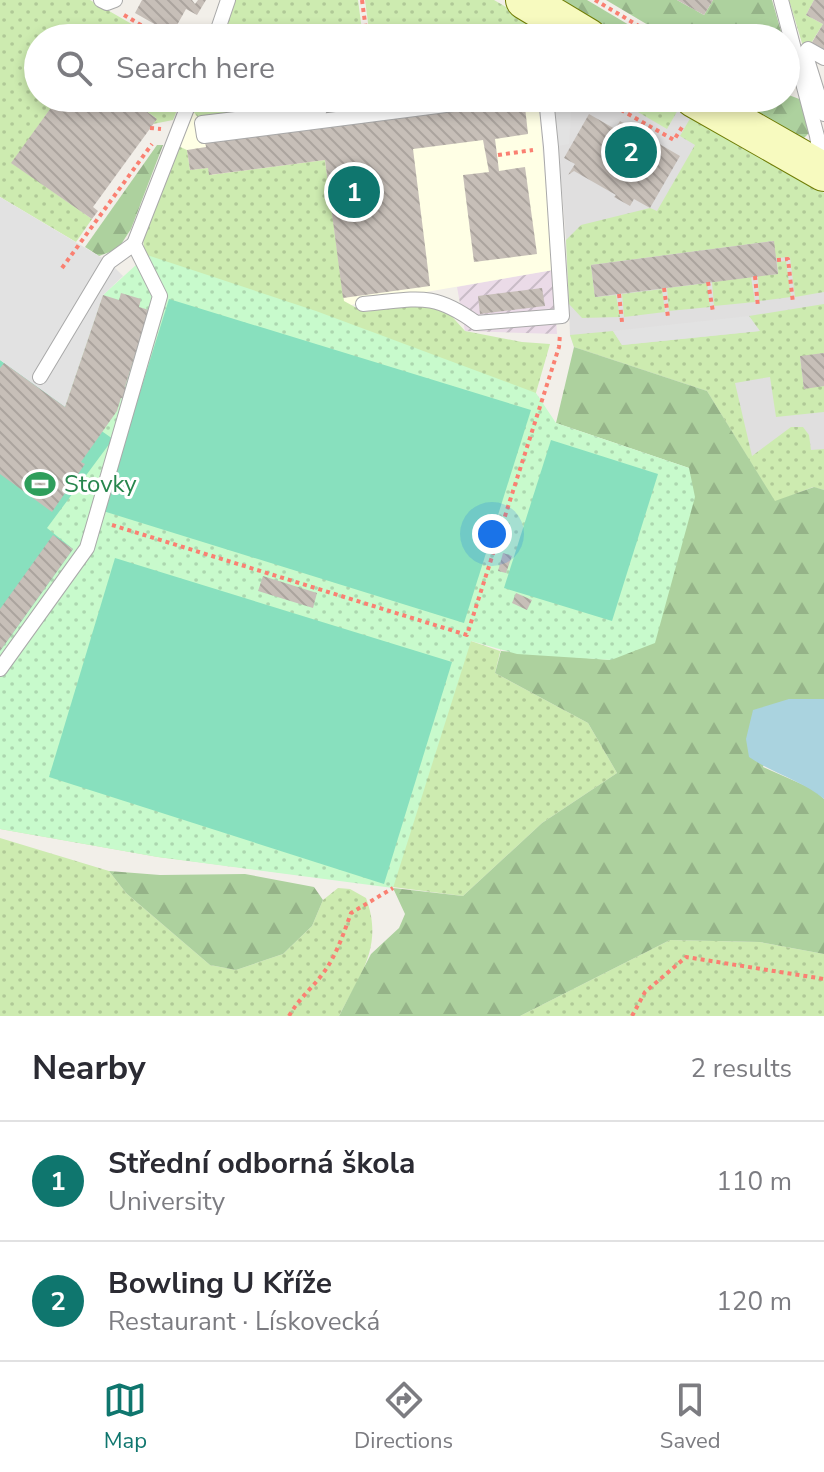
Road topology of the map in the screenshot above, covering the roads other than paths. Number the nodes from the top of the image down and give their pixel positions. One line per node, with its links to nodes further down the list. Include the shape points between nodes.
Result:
1 (228, 0): 4 (lane)
2 (781, 0): 6 (lane)
3 (535, 15): 5 (main road)
4 (220, 24)
5 (556, 24)
6 (787, 24)
7 (824, 58): 14 (lane, via 808,49 805,53)
8 (800, 71): 15 (lane)
9 (186, 112): 16 (lane)
10 (295, 112): 11 (lane, via 202,123 204,136)
11 (391, 112)
12 (547, 112): 17 (lane, via 562,316 476,323 452,305 432,299)
13 (696, 112): 15 (main road)
14 (824, 114)
15 (822, 154)
16 (134, 244): 18 (lane, via 109,262); 19 (lane, via 160,296 96,520 87,548)
17 (363, 304)
18 (40, 377)
19 (0, 669)

